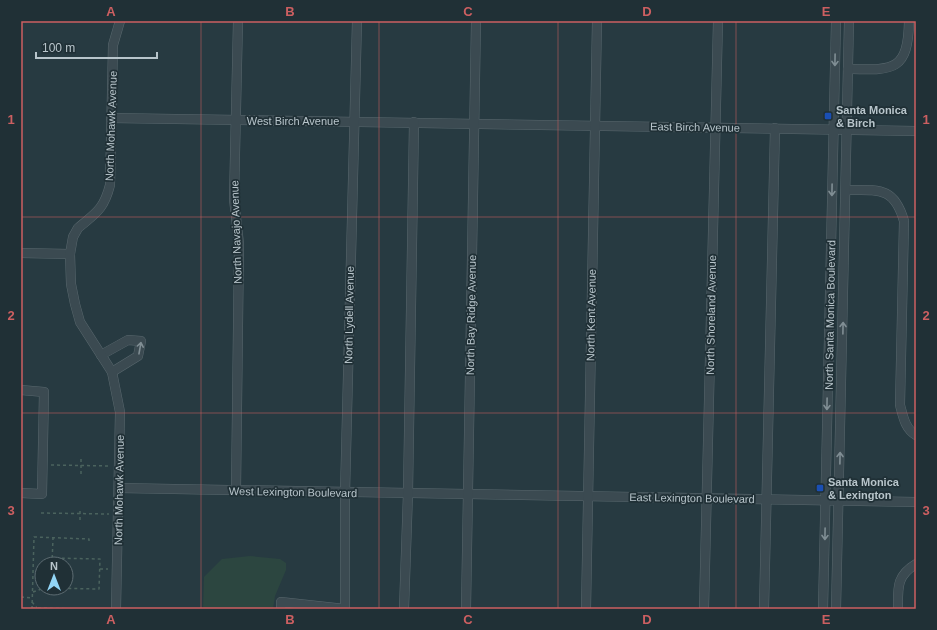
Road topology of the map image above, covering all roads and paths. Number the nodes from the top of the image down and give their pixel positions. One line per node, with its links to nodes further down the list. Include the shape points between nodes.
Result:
1 (120, 21): 11 (street, North Mohawk Avenue, via 113,45)
2 (238, 21): 12 (street, North Navajo Avenue)
3 (357, 21): 13 (street, North Lydell Avenue)
4 (476, 21): 15 (street, North Bay Ridge Avenue)
5 (597, 21): 16 (street, North Kent Avenue)
6 (718, 21): 17 (street, North Shoreland Avenue)
7 (836, 21): 20 (street, North Santa Monica Boulevard, one-way to 20)
8 (849, 21): 10 (street, North Santa Monica Boulevard)
9 (909, 21): 10 (street, via 909,40 904,56 894,66 879,70)
10 (848, 70): 19 (street, North Santa Monica Boulevard)
11 (111, 118): 12 (street, West Birch Avenue); 24 (street, North Mohawk Avenue, via 110,185 107,198 78,228 73,237)
12 (236, 121): 13 (street, West Birch Avenue); 35 (street, North Navajo Avenue, via 234,199 239,244)
13 (354, 121): 14 (street, West Birch Avenue); 37 (street, North Lydell Avenue)
14 (414, 122): 15 (street, West Birch Avenue); 38 (street)
15 (474, 123): 16 (street, East Birch Avenue); 39 (street, North Bay Ridge Avenue)
16 (595, 125): 17 (street, East Birch Avenue); 40 (street, North Kent Avenue)
17 (715, 128): 18 (street, East Birch Avenue); 41 (street, North Shoreland Avenue)
18 (775, 128): 20 (street, East Birch Avenue); 42 (street)
19 (847, 129): 20 (street, East Birch Avenue); 21 (street, East Birch Avenue); 22 (street, North Santa Monica Boulevard)
20 (834, 130): 43 (street, North Santa Monica Boulevard, one-way to 43)
21 (916, 131)
22 (846, 190): 28 (street, via 877,190 891,196 900,208 904,222 900,405 904,421); 44 (street, North Santa Monica Boulevard, one-way to 22)
23 (21, 253): 24 (street)
24 (70, 254): 25 (street, North Mohawk Avenue, via 71,284 80,322)
25 (101, 355): 26 (street, North Mohawk Avenue); 26 (street, one-way to 25, via 138,356 141,342 128,340)
26 (112, 372): 32 (street, North Mohawk Avenue, via 120,412)
27 (21, 390): 30 (street, via 44,392)
28 (916, 436)
29 (81, 457): 31 (path)
30 (43, 464): 31 (path); 36 (street, via 42,494)
31 (81, 465): 32 (path); 33 (path)
32 (119, 466): 34 (street, North Mohawk Avenue)
33 (81, 474)
34 (119, 488): 35 (street, West Lexington Boulevard); 49 (street, North Mohawk Avenue)
35 (236, 491): 37 (street, West Lexington Boulevard)
36 (21, 493)
37 (345, 493): 38 (street, West Lexington Boulevard); 67 (street, North Lydell Avenue)
38 (408, 494): 39 (street, West Lexington Boulevard); 68 (street)
39 (468, 495): 40 (street, East Lexington Boulevard); 69 (street, North Bay Ridge Avenue)
40 (588, 497): 41 (street, East Lexington Boulevard); 70 (street, North Kent Avenue)
41 (706, 499): 42 (street, East Lexington Boulevard); 71 (street, North Shoreland Avenue)
42 (767, 499): 43 (street, East Lexington Boulevard); 72 (street)
43 (825, 500): 44 (street, East Lexington Boulevard); 73 (street, North Santa Monica Boulevard, one-way to 73)
44 (839, 500): 45 (street, East Lexington Boulevard); 74 (street, North Santa Monica Boulevard)
45 (916, 502)
46 (80, 508): 48 (path)
47 (41, 513): 48 (path)
48 (80, 514): 49 (path); 50 (path)
49 (118, 514): 65 (street, North Mohawk Avenue)
50 (80, 520)
51 (53, 538): 52 (path, via 89,539); 53 (path); 57 (path, via 34,537)
52 (89, 544)
53 (52, 556)
54 (74, 558): 56 (path, via 100,558 99,589)
55 (916, 564): 75 (street, via 901,577 898,585)
56 (74, 589)
57 (33, 592): 59 (path)
58 (21, 597): 59 (path)
59 (32, 598): 60 (path)
60 (32, 602): 61 (path); 62 (path)
61 (32, 608): 62 (path)
62 (37, 608): 63 (path)
63 (45, 609): 64 (path)
64 (81, 609)
65 (116, 609)
66 (281, 609): 67 (street, via 281,602)
67 (345, 609)
68 (404, 609)
69 (466, 609)
70 (586, 609)
71 (704, 609)
72 (764, 609)
73 (823, 609)
74 (836, 609)
75 (898, 609)

